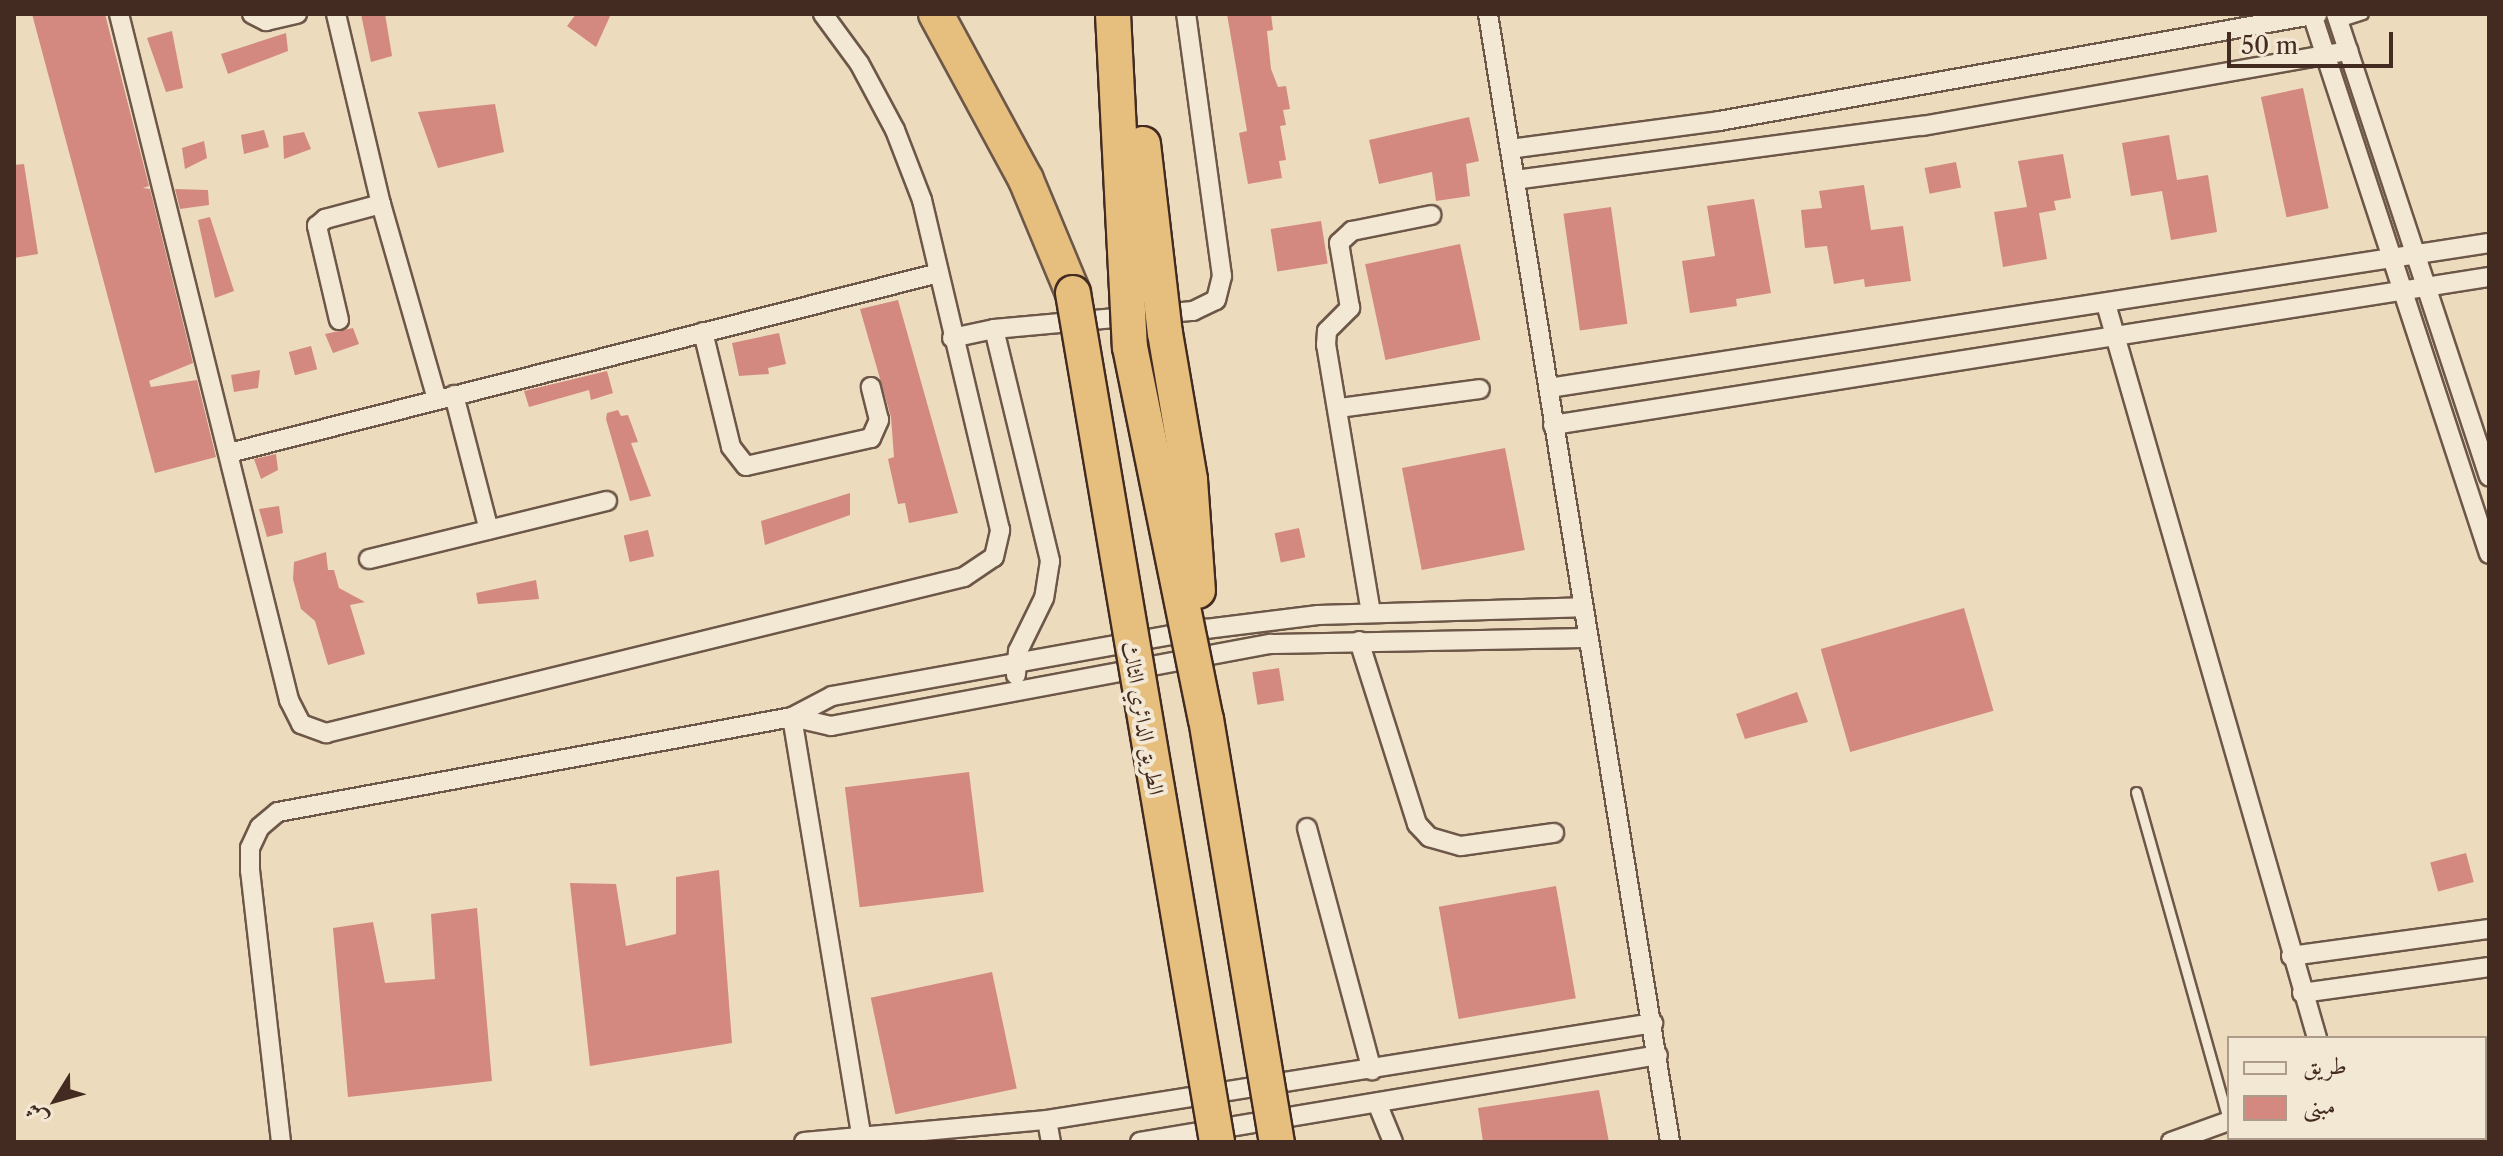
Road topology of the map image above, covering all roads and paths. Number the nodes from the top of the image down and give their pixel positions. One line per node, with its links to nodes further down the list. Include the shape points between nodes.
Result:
1 (119, 14): 39 (street)
2 (252, 14): 3 (street, via 266,21)
3 (297, 14)
4 (336, 14): 18 (street)
5 (823, 14): 23 (street, via 859,63 895,130 922,200)
6 (936, 14): 74 (highway, الطريق الدائري الثالث, bridge, via 1012,152 1073,293)
7 (1113, 14): 53 (highway, bridge, via 1130,347)
8 (1132, 14): 53 (highway, bridge, via 1165,333 1190,480)
9 (1186, 14): 29 (street, via 1222,276 1216,300 1193,311)
10 (1488, 14): 16 (street)
11 (2314, 14): 15 (street); 16 (street, via 1719,121)
12 (2363, 14): 13 (lane)
13 (2337, 18): 14 (street)
14 (2348, 51): 15 (street); 21 (street)
15 (2326, 56): 17 (street, via 1907,129); 22 (street)
16 (1510, 149): 17 (street)
17 (1515, 180): 34 (street)
18 (381, 204): 28 (street, via 325,219 317,226); 36 (street)
19 (1431, 215): 37 (street, via 1341,237 1350,308 1325,338)
20 (2489, 243): 21 (street)
21 (2417, 258): 22 (street); 25 (street)
22 (2392, 262): 26 (street); 27 (street)
23 (939, 273): 30 (street); 32 (street)
24 (2489, 277): 25 (street)
25 (2428, 289): 26 (street); 40 (street)
26 (2403, 293): 31 (street); 41 (street)
27 (2106, 304): 31 (street); 34 (street)
28 (339, 320)
29 (994, 329): 32 (street); 50 (street, via 1050,561 1044,598 1022,638)
30 (703, 332): 33 (street, via 731,447 746,466 871,438 879,420); 36 (street)
31 (2115, 337): 38 (street); 58 (street)
32 (952, 338): 39 (street, via 1000,530 999,544 985,566 964,577 339,731 312,731 293,713)
33 (871, 387)
34 (1549, 388): 38 (street)
35 (1480, 389): 37 (street)
36 (446, 397): 39 (street); 43 (street)
37 (1340, 408): 47 (street)
38 (1553, 425): 46 (street)
39 (229, 453)
40 (2488, 470): 41 (street)
41 (2463, 475): 44 (street)
42 (607, 501): 43 (street)
43 (489, 530): 45 (street)
44 (2489, 554)
45 (369, 559)
46 (1583, 607): 47 (street); 48 (street)
47 (1371, 613): 50 (street, via 1257,622)
48 (1588, 638): 49 (street); 61 (street)
49 (1359, 641): 51 (street, via 1270,644); 56 (street, via 1417,824 1429,837 1461,846)
50 (1015, 664): 51 (street); 52 (street, via 832,696)
51 (1019, 691): 52 (street, via 831,726)
52 (792, 717): 69 (street); 70 (street, via 278,812 260,827 250,848 250,871)
53 (1206, 719): 75 (highway, bridge)
54 (2136, 792): 66 (lane)
55 (1307, 828): 64 (street)
56 (1554, 833)
57 (2489, 929): 58 (street)
58 (2291, 956): 60 (street)
59 (2489, 967): 60 (street)
60 (2302, 993): 62 (street)
61 (1653, 1023): 63 (street); 64 (street)
62 (2316, 1036)
63 (1658, 1055): 65 (street); 77 (street)
64 (1372, 1070): 67 (street)
65 (1377, 1103): 73 (street); 76 (street)
66 (2227, 1115)
67 (1047, 1120): 69 (street); 72 (street)
68 (2227, 1123): 78 (street)
69 (862, 1140): 71 (street)
70 (281, 1142)
71 (804, 1142)
72 (1051, 1142)
73 (1140, 1142)
74 (1217, 1142)
75 (1277, 1142)
76 (1393, 1142)
77 (1670, 1142)
78 (2171, 1142)

